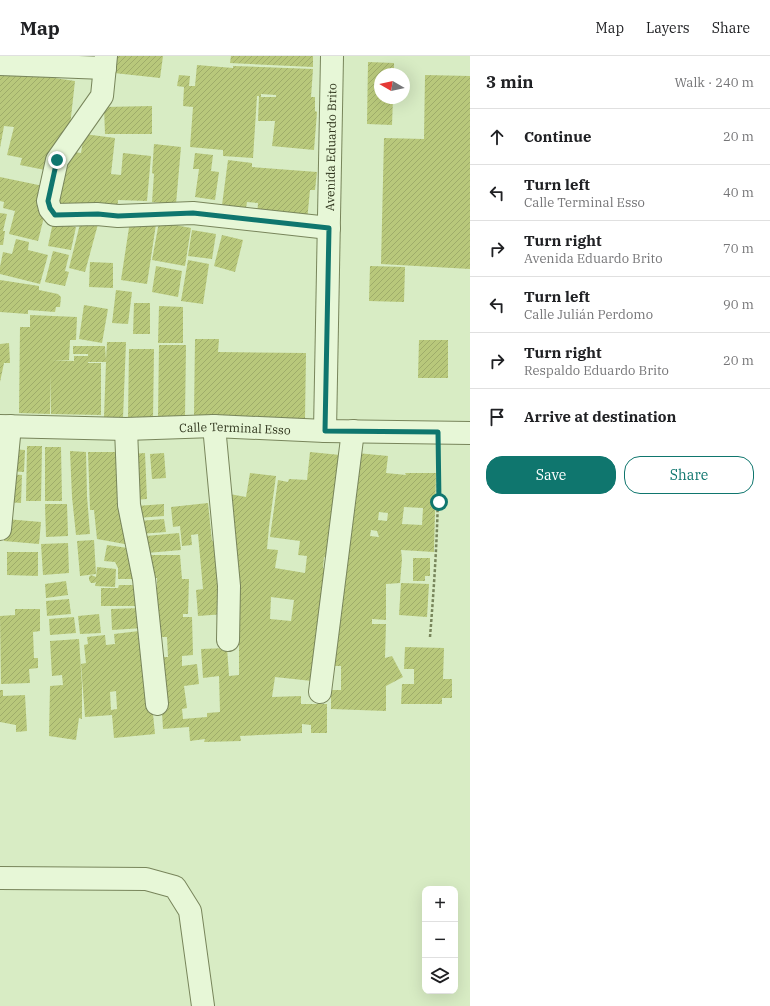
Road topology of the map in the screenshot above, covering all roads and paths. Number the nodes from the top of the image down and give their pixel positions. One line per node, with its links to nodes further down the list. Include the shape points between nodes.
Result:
1 (332, 56): 4 (street, Avenida Eduardo Brito)
2 (105, 62): 3 (street); 4 (street, via 102,96 57,160 48,201 55,215 193,213)
3 (0, 64)
4 (329, 228): 8 (street, Avenida Eduardo Brito)
5 (5, 426): 7 (street, Calle Terminal Esso); 12 (street)
6 (214, 426): 7 (street, Calle Terminal Esso); 8 (street, Calle Terminal Esso); 14 (street, via 229,586)
7 (126, 429): 16 (street, via 129,505 144,579)
8 (325, 431): 9 (street, Calle Terminal Esso)
9 (353, 431): 10 (street, Calle Terminal Esso); 15 (street)
10 (438, 432): 11 (street, Calle Terminal Esso); 13 (path, via 438,517)
11 (470, 433)
12 (0, 530)
13 (430, 636)
14 (228, 640)
15 (320, 692)
16 (157, 704)
17 (0, 878): 18 (street, via 146,879 175,886 190,911)
18 (203, 1006)

